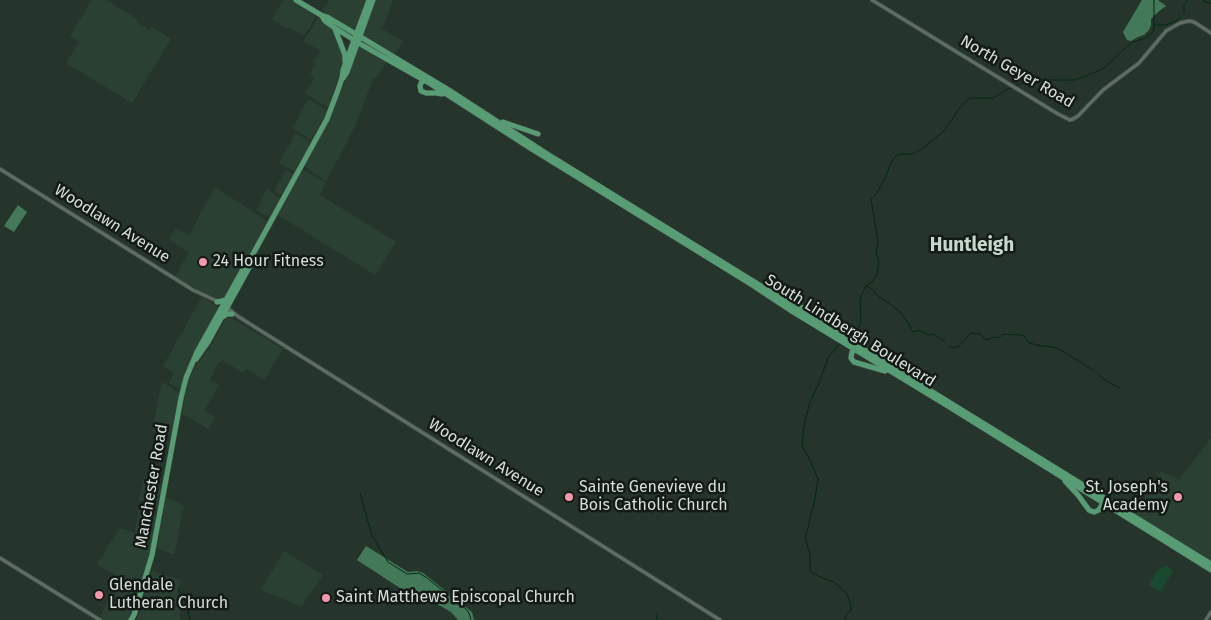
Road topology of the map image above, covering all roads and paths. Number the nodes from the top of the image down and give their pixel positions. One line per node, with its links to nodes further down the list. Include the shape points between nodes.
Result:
1 (296, 0): 4 (main road)
2 (371, 0): 7 (main road, Manchester Road)
3 (872, 0): 6 (street, North Geyer Road, via 1071,120 1103,90 1139,64 1166,31 1189,20)
4 (321, 15): 5 (main road); 7 (main road)
5 (335, 28): 7 (main road); 8 (main road)
6 (1211, 33)
7 (357, 38): 8 (main road, Manchester Road); 9 (main road, Manchester Road, via 347,72); 10 (main road)
8 (345, 63): 9 (main road, Manchester Road)
9 (342, 78): 16 (main road, Manchester Road, via 327,119)
10 (427, 81): 11 (main road); 11 (main road, via 424,93); 12 (main road)
11 (449, 96): 12 (main road)
12 (477, 111): 13 (main road, South Lindbergh Boulevard); 23 (main road, South Lindbergh Boulevard, via 530,148)
13 (490, 117): 14 (main road); 18 (main road, South Lindbergh Boulevard)
14 (538, 134)
15 (0, 169): 17 (street, Woodlawn Avenue)
16 (229, 299): 17 (main road); 19 (main road, Manchester Road); 20 (main road)
17 (217, 303): 19 (street, Woodlawn Avenue); 21 (main road)
18 (788, 303): 22 (main road, South Lindbergh Boulevard); 22 (main road, via 830,317 833,323)
19 (224, 307): 20 (street, Woodlawn Avenue); 21 (main road, Manchester Road)
20 (232, 312): 21 (main road); 37 (street, Woodlawn Avenue)
21 (220, 316): 35 (main road, Manchester Road, via 186,378 154,549)
22 (829, 328): 23 (main road); 24 (main road, South Lindbergh Boulevard)
23 (822, 330): 24 (main road, South Lindbergh Boulevard)
24 (837, 336): 25 (main road, South Lindbergh Boulevard)
25 (847, 343): 26 (main road, South Lindbergh Boulevard); 27 (main road, South Lindbergh Boulevard)
26 (862, 349): 27 (main road); 30 (main road, South Lindbergh Boulevard)
27 (855, 350): 28 (main road, South Lindbergh Boulevard); 28 (main road, via 851,356 854,362)
28 (895, 374): 29 (main road, South Lindbergh Boulevard)
29 (1059, 475): 30 (main road, South Lindbergh Boulevard); 30 (main road, via 1089,510 1096,511)
30 (1104, 501): 32 (main road, South Lindbergh Boulevard); 33 (main road, South Lindbergh Boulevard)
31 (0, 558): 36 (street)
32 (1211, 564)
33 (1211, 570)
34 (1211, 612): 38 (street)
35 (133, 618)
36 (100, 620)
37 (720, 620)
38 (1206, 620)

